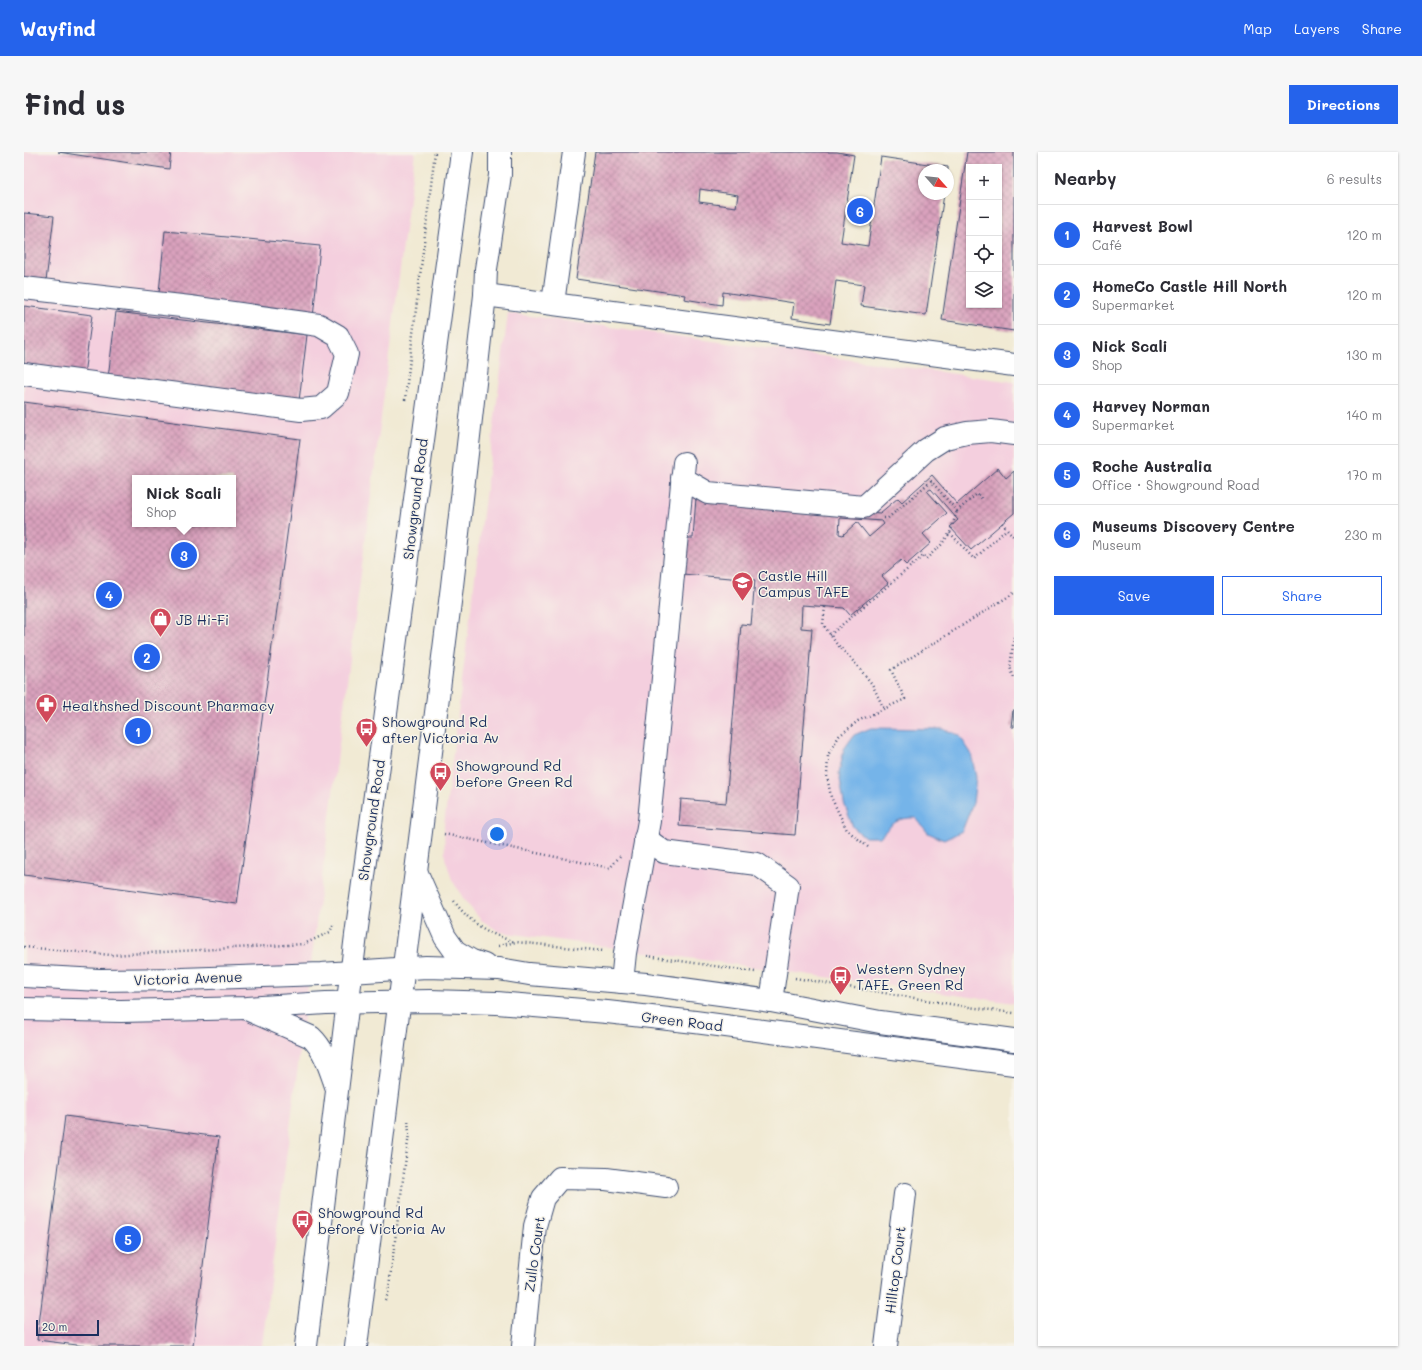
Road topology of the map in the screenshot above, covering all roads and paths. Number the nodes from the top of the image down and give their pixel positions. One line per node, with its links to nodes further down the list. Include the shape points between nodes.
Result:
1 (462, 152): 39 (main road, Showground Road)
2 (500, 152): 5 (main road)
3 (504, 152): 5 (main road)
4 (574, 152): 8 (main road)
5 (500, 175): 7 (main road, via 486,269)
6 (24, 288): 10 (main road, via 319,325 338,336 347,354 338,393 321,408 301,410)
7 (486, 294): 8 (main road); 30 (main road)
8 (553, 303): 9 (main road)
9 (1014, 365)
10 (24, 374)
11 (1014, 434): 28 (main road, via 991,431 945,438 926,450 864,507 708,493 683,470 649,821)
12 (982, 499): 13 (path, via 977,494)
13 (957, 511): 14 (path, via 931,481 888,518); 17 (path)
14 (880, 517)
15 (1002, 523): 16 (path)
16 (1007, 530): 17 (path, via 974,559); 18 (path)
17 (950, 533): 20 (path, via 926,559)
18 (1014, 537)
19 (920, 553): 20 (path)
20 (923, 556): 23 (path)
21 (1014, 593): 26 (path, via 891,670 906,699)
22 (825, 607): 23 (path, via 823,624)
23 (830, 635): 26 (path, via 872,684)
24 (1014, 637): 25 (path, via 1010,667)
25 (1014, 678)
26 (884, 709): 29 (path, via 858,721 839,736 828,755 827,776 831,797 847,830)
27 (444, 834): 28 (path, via 610,868 636,836)
28 (645, 838): 36 (main road); 40 (main road, via 664,852 757,864 788,886)
29 (868, 847)
30 (416, 871): 37 (main road); 38 (main road, via 445,937 454,951 472,961)
31 (450, 896): 33 (path, via 479,927)
32 (330, 932): 35 (path, via 304,944 111,954)
33 (516, 942): 34 (path); 36 (path)
34 (495, 946)
35 (24, 947)
36 (624, 953): 40 (path); 42 (main road)
37 (403, 969): 38 (main road); 39 (main road); 44 (main road)
38 (499, 969): 42 (main road)
39 (352, 972): 41 (main road, Victoria Avenue, via 181,980 99,980); 43 (main road, Showground Road)
40 (775, 975): 45 (main road); 48 (path)
41 (24, 976)
42 (622, 982): 45 (main road)
43 (348, 1002): 44 (main road, Green Road); 46 (main road); 51 (main road, Showground Road)
44 (399, 1002): 50 (main road, Green Road, via 497,1003 607,1012); 55 (main road)
45 (771, 1002): 49 (main road, via 880,1022)
46 (247, 1008): 47 (main road, via 121,1011); 51 (main road, via 311,1037 324,1055)
47 (24, 1009)
48 (1014, 1013)
49 (1014, 1040)
50 (1014, 1064)
51 (338, 1089): 54 (main road, Showground Road)
52 (666, 1188): 56 (main road, Zullo Court, via 606,1179 560,1178 543,1198 535,1226)
53 (905, 1194): 57 (main road, Hilltop Court)
54 (306, 1346)
55 (356, 1346)
56 (523, 1346)
57 (886, 1346)

